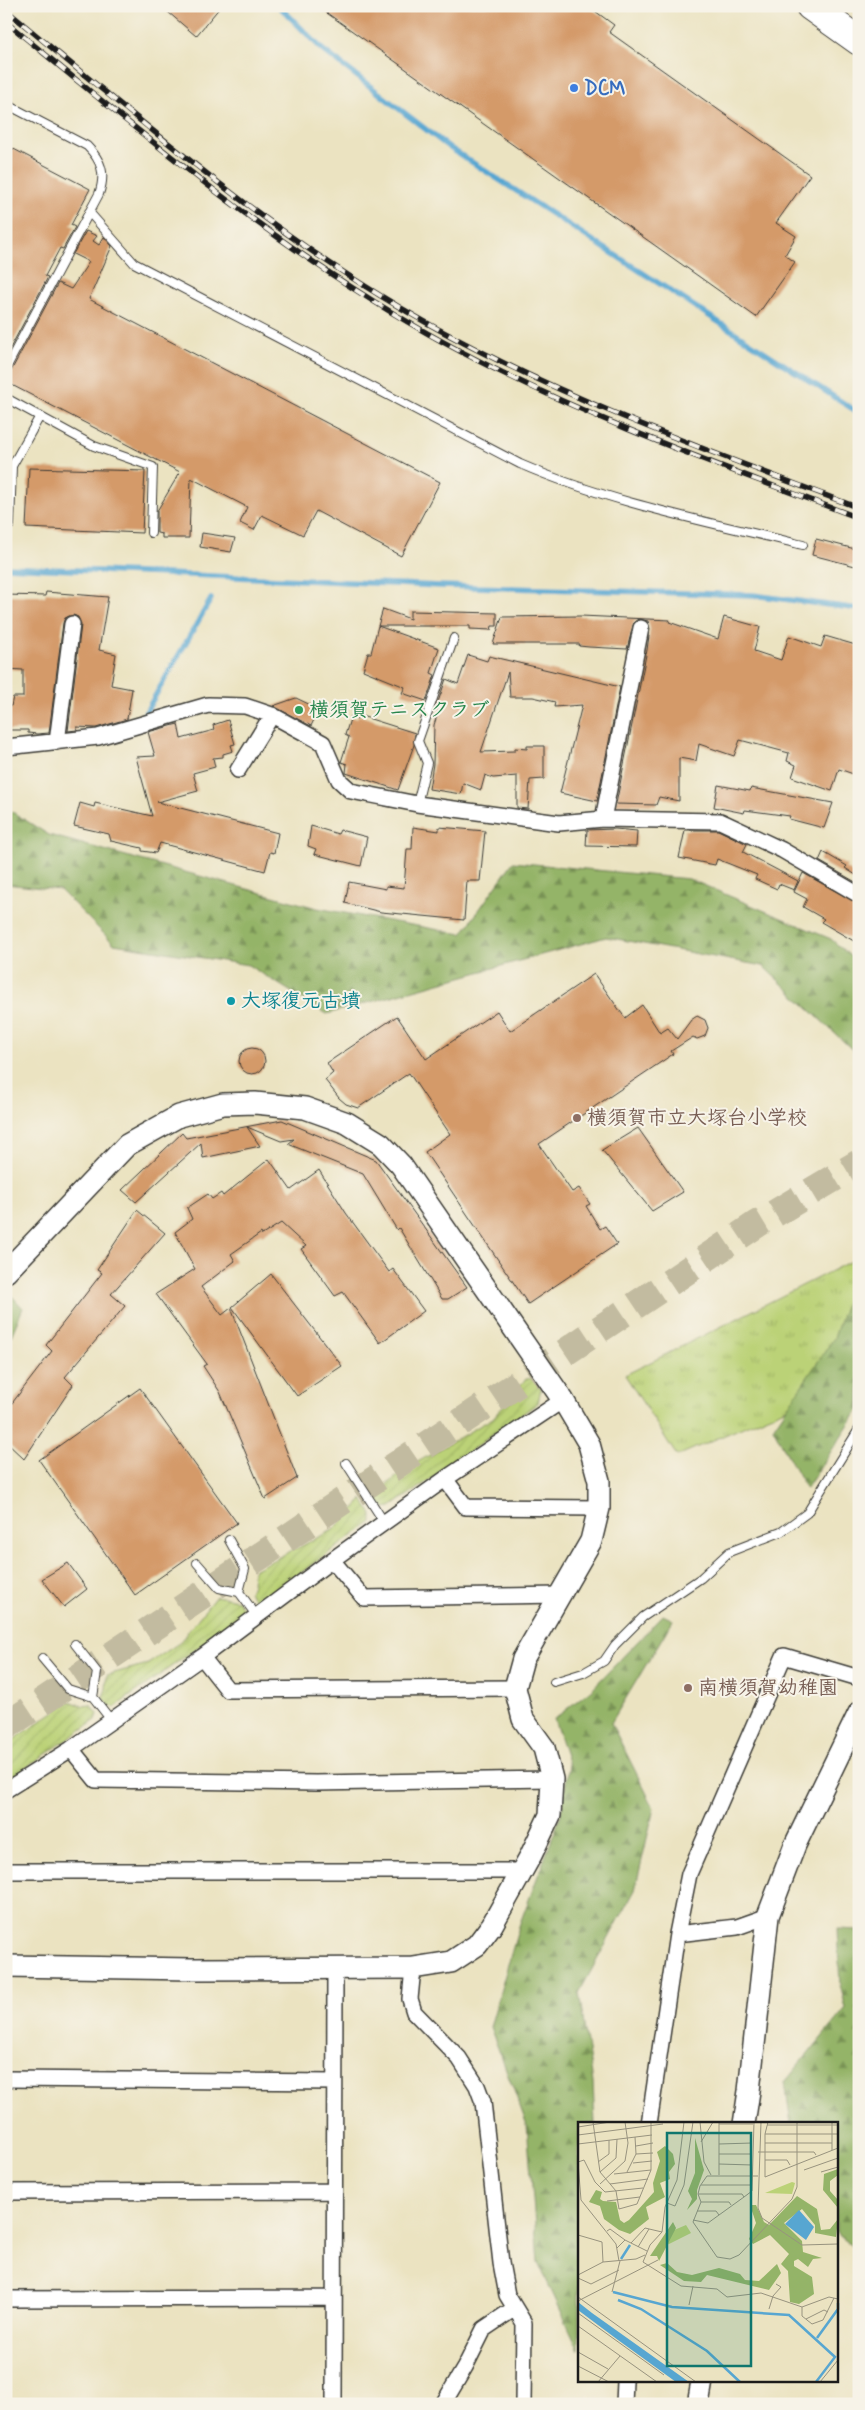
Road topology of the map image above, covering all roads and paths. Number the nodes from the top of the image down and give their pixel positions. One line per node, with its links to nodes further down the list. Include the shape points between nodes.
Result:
1 (810, 6): 4 (highway)
2 (843, 6): 3 (highway)
3 (859, 18)
4 (859, 41)
5 (6, 104): 6 (lane, via 87,146 98,157 102,183)
6 (89, 212): 7 (lane); 12 (lane, via 134,263 520,464 609,495)
7 (6, 368)
8 (6, 398): 9 (lane)
9 (40, 416): 10 (lane, via 12,466); 11 (lane, via 94,446 152,467)
10 (10, 525)
11 (151, 533)
12 (804, 545)
13 (72, 624): 17 (street)
14 (641, 628): 21 (street)
15 (454, 638): 20 (lane, via 418,741 427,763)
16 (272, 715): 17 (street, via 245,706 208,705 98,737); 19 (street); 20 (street, via 323,744 339,780 351,791)
17 (57, 742): 18 (street)
18 (6, 747)
19 (238, 770)
20 (417, 804): 21 (street, via 559,823)
21 (604, 819): 22 (street, via 720,821 782,850)
22 (859, 895)
23 (6, 1272): 24 (street, via 127,1145 164,1124 179,1116 222,1104 255,1103 305,1108 347,1123 381,1144 401,1164)
24 (563, 1400): 27 (street); 28 (street, via 589,1444 599,1481)
25 (859, 1429): 40 (lane, via 807,1513 781,1532 729,1552 701,1578 643,1617 604,1661 583,1673)
26 (346, 1463): 29 (lane)
27 (445, 1479): 28 (street, via 466,1507); 29 (street)
28 (599, 1508): 34 (street, via 592,1541)
29 (384, 1522): 31 (street)
30 (229, 1540): 33 (lane, via 245,1568)
31 (332, 1560): 34 (street, via 364,1598); 35 (street)
32 (197, 1563): 33 (lane, via 219,1588)
33 (240, 1592): 35 (lane)
34 (560, 1595): 41 (street, via 523,1659)
35 (256, 1615): 37 (street)
36 (75, 1644): 42 (lane, via 97,1672)
37 (202, 1657): 41 (street, via 228,1690); 44 (street)
38 (42, 1658): 42 (lane, via 68,1689)
39 (859, 1678): 51 (street, via 784,1656 689,1874)
40 (554, 1682)
41 (515, 1688): 46 (street, via 523,1719 544,1748)
42 (93, 1697): 44 (lane)
43 (859, 1712): 50 (street, via 795,1844)
44 (111, 1720): 45 (street)
45 (71, 1749): 46 (street, via 96,1780 316,1783); 47 (street)
46 (552, 1779): 49 (street, via 550,1815)
47 (6, 1790)
48 (6, 1871): 49 (street)
49 (522, 1871): 54 (street, via 477,1945 451,1962)
50 (768, 1916): 51 (street, via 737,1927); 58 (street)
51 (677, 1934): 57 (street)
52 (6, 1966): 53 (street)
53 (335, 1968): 54 (street); 56 (street)
54 (413, 1968): 63 (street, via 410,1999 414,2012 459,2058 477,2086 482,2102 501,2263 508,2295)
55 (6, 2079): 56 (street)
56 (334, 2082): 59 (street)
57 (649, 2122)
58 (744, 2122)
59 (333, 2191): 60 (street); 61 (street)
60 (6, 2192)
61 (333, 2298): 62 (street); 66 (street)
62 (6, 2299)
63 (515, 2308): 67 (street, via 484,2328); 68 (street, via 524,2323)
64 (625, 2382): 69 (street)
65 (702, 2382): 70 (street)
66 (334, 2404)
67 (442, 2404)
68 (524, 2404)
69 (624, 2404)
70 (698, 2404)

